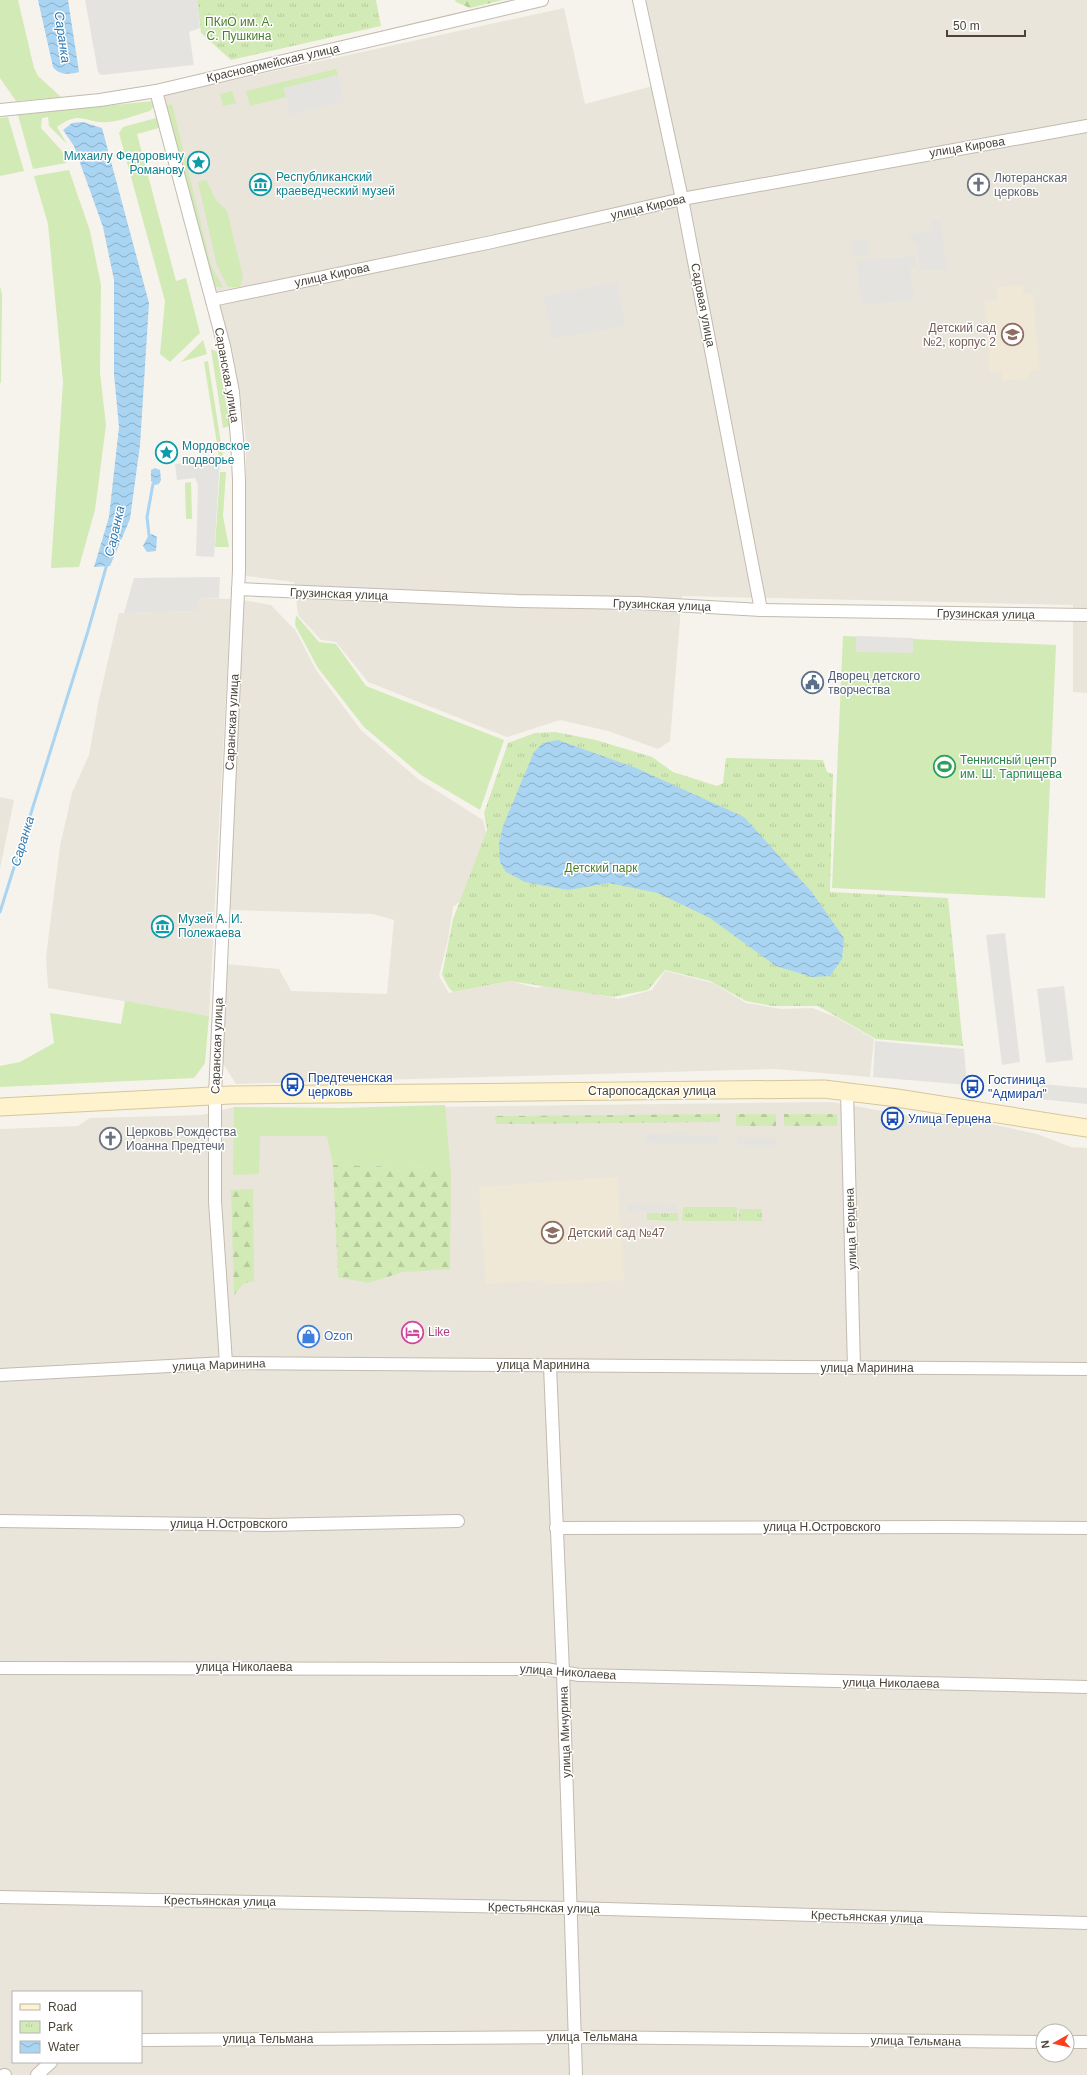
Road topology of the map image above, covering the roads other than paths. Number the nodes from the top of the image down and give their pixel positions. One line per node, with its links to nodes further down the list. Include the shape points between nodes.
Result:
1 (542, 0): 3 (street, Красноармейская улица)
2 (639, 0): 6 (street, Садовая улица)
3 (156, 91): 4 (street, Красноармейская улица, via 100,100); 7 (street, Саранская улица)
4 (0, 110)
5 (1087, 126): 6 (street, улица Кирова)
6 (682, 199): 7 (street, улица Кирова, via 492,242); 9 (street, Садовая улица)
7 (212, 300): 8 (street, Саранская улица, via 233,392 240,480)
8 (238, 589): 9 (street, Грузинская улица, via 517,601 638,603); 12 (street, Саранская улица)
9 (761, 610): 10 (street, Грузинская улица)
10 (1087, 615)
11 (847, 1091): 12 (main road, Старопосадская улица, via 824,1089); 14 (main road, Старопосадская улица); 17 (street, улица Герцена)
12 (215, 1095): 13 (main road, Старопосадская улица); 15 (street, Саранская улица, via 215,1201)
13 (0, 1107)
14 (1087, 1128)
15 (226, 1363): 16 (street, улица Маринина); 19 (street, улица Маринина)
16 (550, 1366): 17 (street, улица Маринина); 22 (street, улица Мичурина)
17 (854, 1368): 18 (street, улица Маринина)
18 (1087, 1369)
19 (0, 1375)
20 (0, 1521): 21 (street, улица Н.Островского, via 265,1525)
21 (458, 1521)
22 (556, 1528): 23 (street, улица Н.Островского); 25 (street, улица Мичурина)
23 (1087, 1528)
24 (0, 1668): 25 (street, улица Николаева, via 538,1668)
25 (563, 1672): 26 (street, улица Николаева, via 579,1675); 28 (street, улица Мичурина)
26 (1087, 1687)
27 (0, 1897): 28 (street, Крестьянская улица)
28 (571, 1908): 29 (street, Крестьянская улица); 30 (street, улица Мичурина)
29 (1087, 1923)
30 (574, 2037): 31 (street, улица Тельмана); 32 (street, улица Тельмана); 37 (street, улица Мичурина)
31 (142, 2040)
32 (1035, 2042)
33 (1075, 2042): 34 (street)
34 (1087, 2042)
35 (50, 2063): 36 (street)
36 (37, 2075)
37 (576, 2075)

